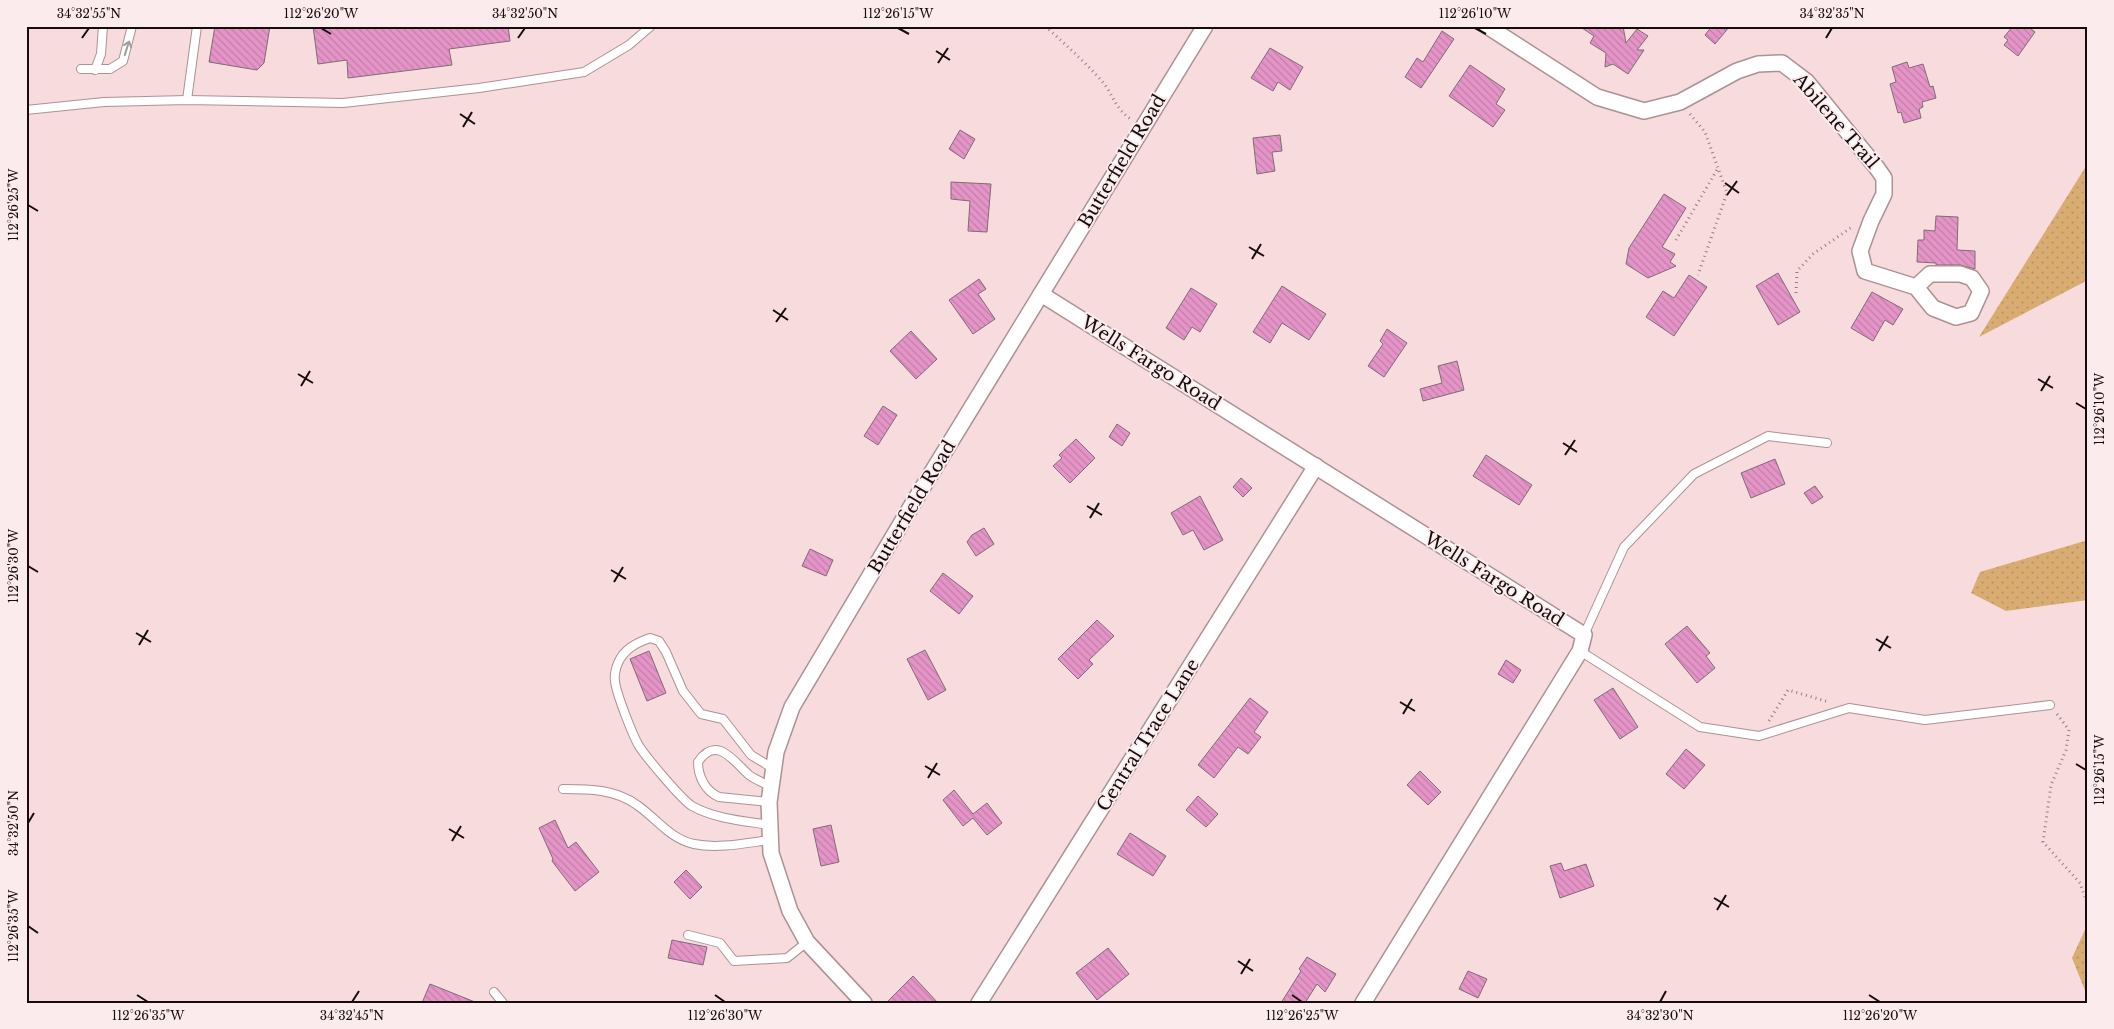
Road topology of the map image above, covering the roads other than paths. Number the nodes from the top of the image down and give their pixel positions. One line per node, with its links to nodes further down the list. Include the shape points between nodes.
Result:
1 (103, 26): 8 (lane, via 102,54)
2 (132, 26): 8 (lane, one-way to 2, via 110,69 122,62)
3 (198, 26): 9 (lane)
4 (650, 26): 9 (lane, via 629,45 584,72 343,103)
5 (1205, 26): 12 (street, Butterfield Road)
6 (1487, 26): 11 (street, Abilene Trail, via 1597,96 1644,111 1680,102 1737,71 1758,64 1782,63 1807,82 1884,178 1884,194 1860,251 1865,271)
7 (81, 69): 8 (lane)
8 (95, 70)
9 (187, 100): 10 (lane, via 104,102)
10 (26, 110)
11 (1916, 287)
12 (1041, 294): 14 (street, Wells Fargo Road); 18 (street, Butterfield Road, via 792,707 776,752)
13 (1827, 443): 15 (lane, via 1768,436 1694,474 1624,547)
14 (1316, 466): 15 (street, Wells Fargo Road); 29 (street, Central Trace Lane)
15 (1584, 635): 16 (street, Wells Fargo Road)
16 (1580, 651): 17 (lane, via 1700,727 1759,736 1848,708 1925,720); 30 (street, Wells Fargo Road)
17 (2050, 706)
18 (774, 769): 19 (street, Butterfield Road); 22 (lane, via 752,756 723,719 701,714 683,690 659,641 650,638 624,652 617,664 615,682 639,745 663,775 691,805 738,820)
19 (771, 787): 21 (street, Butterfield Road); 21 (lane, via 750,775 724,752 707,752 698,762 702,780 713,794)
20 (563, 789): 23 (lane, via 593,789 616,794 636,804 675,837 693,844 728,845)
21 (770, 802): 22 (street, Butterfield Road)
22 (770, 824): 23 (street, Butterfield Road)
23 (770, 840): 25 (street, Butterfield Road, via 771,853 790,911)
24 (688, 935): 25 (lane, via 720,943 734,961 787,958)
25 (807, 942): 28 (street, Butterfield Road)
26 (494, 992): 27 (lane)
27 (503, 1003)
28 (864, 1003)
29 (979, 1003)
30 (1364, 1003)

